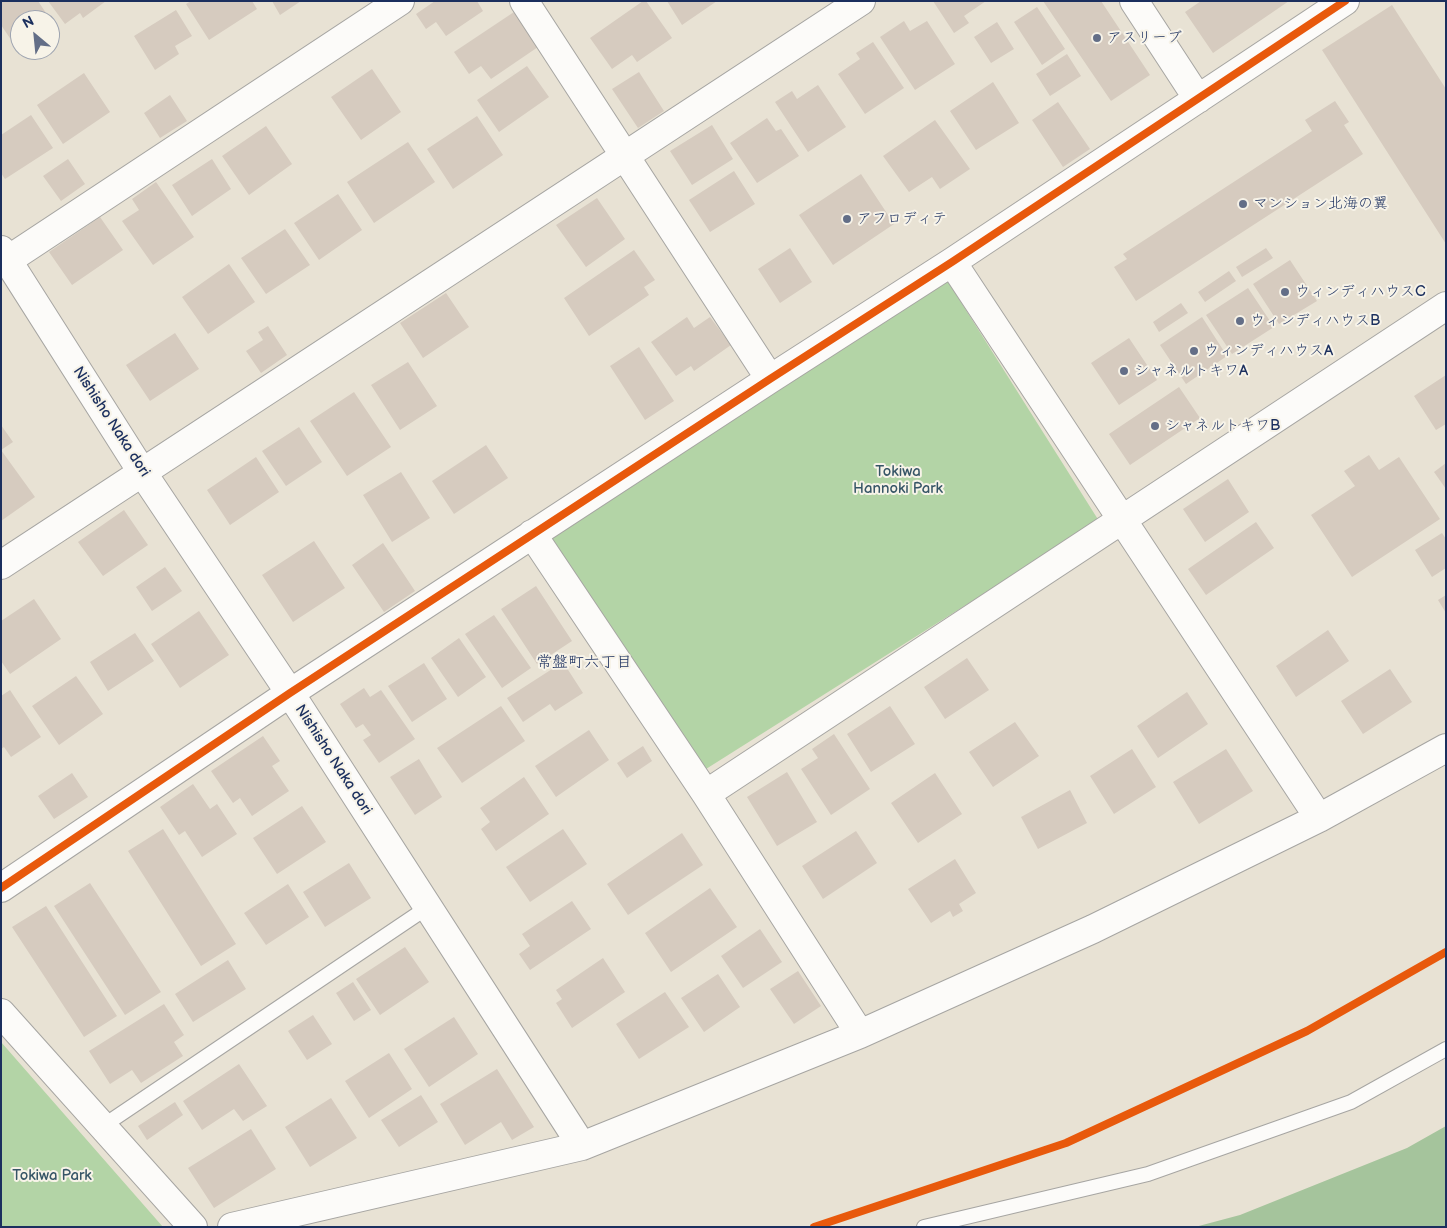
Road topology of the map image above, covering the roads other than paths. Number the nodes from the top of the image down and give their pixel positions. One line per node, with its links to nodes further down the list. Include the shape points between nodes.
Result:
1 (400, 1): 8 (street)
2 (524, 1): 7 (street)
3 (861, 1): 7 (street)
4 (1134, 1): 6 (street)
5 (1345, 1): 6 (street)
6 (1198, 99): 9 (street)
7 (626, 155): 11 (street); 12 (street)
8 (5, 255): 12 (street, Nishisho Naka dori)
9 (952, 262): 11 (street); 13 (street)
10 (1446, 306): 13 (street)
11 (770, 379): 14 (street)
12 (142, 472): 15 (street); 16 (street, Nishisho Naka dori)
13 (1122, 521): 18 (street); 19 (street)
14 (532, 534): 16 (street); 18 (street)
15 (1, 565)
16 (290, 693): 20 (street); 21 (street, Nishisho Naka dori)
17 (1446, 748): 19 (street)
18 (706, 794): 23 (street)
19 (1319, 818): 23 (street, via 1093,929)
20 (1, 888)
21 (428, 907): 25 (lane); 26 (street, Nishisho Naka dori)
22 (1, 1013): 25 (street)
23 (860, 1034): 26 (street)
24 (1446, 1049): 29 (lane, via 1351,1102 1148,1174)
25 (103, 1126): 27 (street)
26 (582, 1146): 28 (street)
27 (193, 1227)
28 (232, 1227)
29 (924, 1227)

